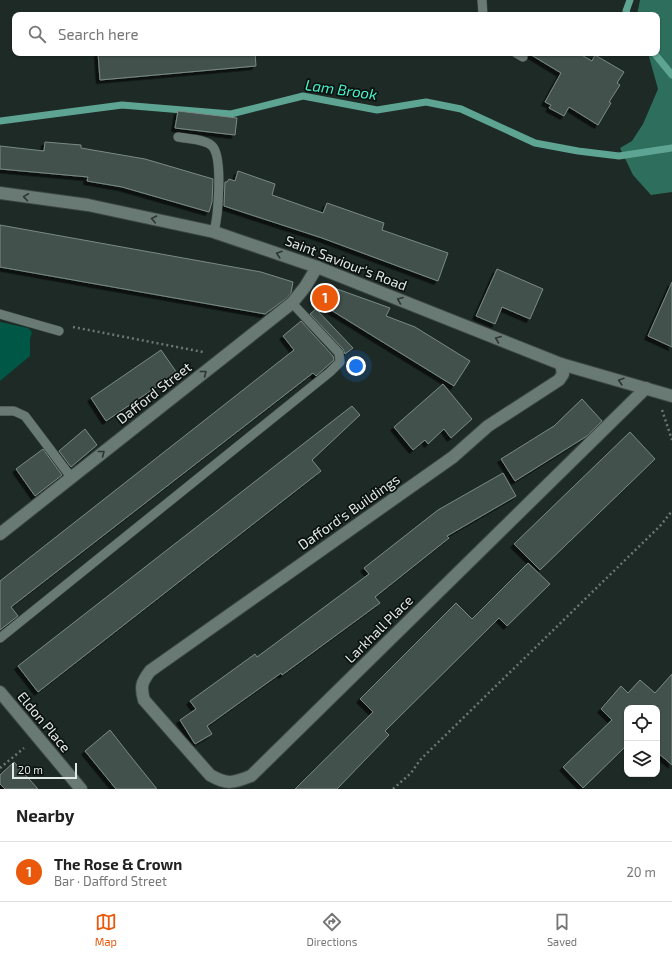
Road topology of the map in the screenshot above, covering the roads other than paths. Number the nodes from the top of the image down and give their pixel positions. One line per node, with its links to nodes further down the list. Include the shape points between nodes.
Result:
1 (482, 0): 2 (lane)
2 (483, 12)
3 (178, 137): 5 (lane, via 208,143 216,154 219,200)
4 (0, 193): 5 (street, Saint Saviour's Road, one-way to 4, via 88,205)
5 (214, 232): 6 (street, Saint Saviour's Road, one-way to 5)
6 (317, 266): 7 (street, Dafford Street); 10 (street, Saint Saviour's Road, one-way to 6)
7 (292, 303): 14 (street, Dafford Street, one-way to 7); 16 (lane, via 339,353 340,362)
8 (0, 314): 9 (lane)
9 (57, 331)
10 (561, 364): 11 (street, Saint Saviour's Road, one-way to 10); 17 (street, Dafford's Buildings, via 563,374 559,380 488,426 453,457 150,671)
11 (646, 388): 12 (street, Saint Saviour's Road); 17 (street, Larkhall Place, via 251,776 237,782 224,783 210,775 144,700 141,690)
12 (672, 396)
13 (0, 411): 14 (lane, via 14,411 25,416)
14 (71, 477): 15 (street, Dafford Street)
15 (0, 534)
16 (0, 638)
17 (144, 680)
18 (0, 692): 19 (street, Eldon Place)
19 (81, 789)

